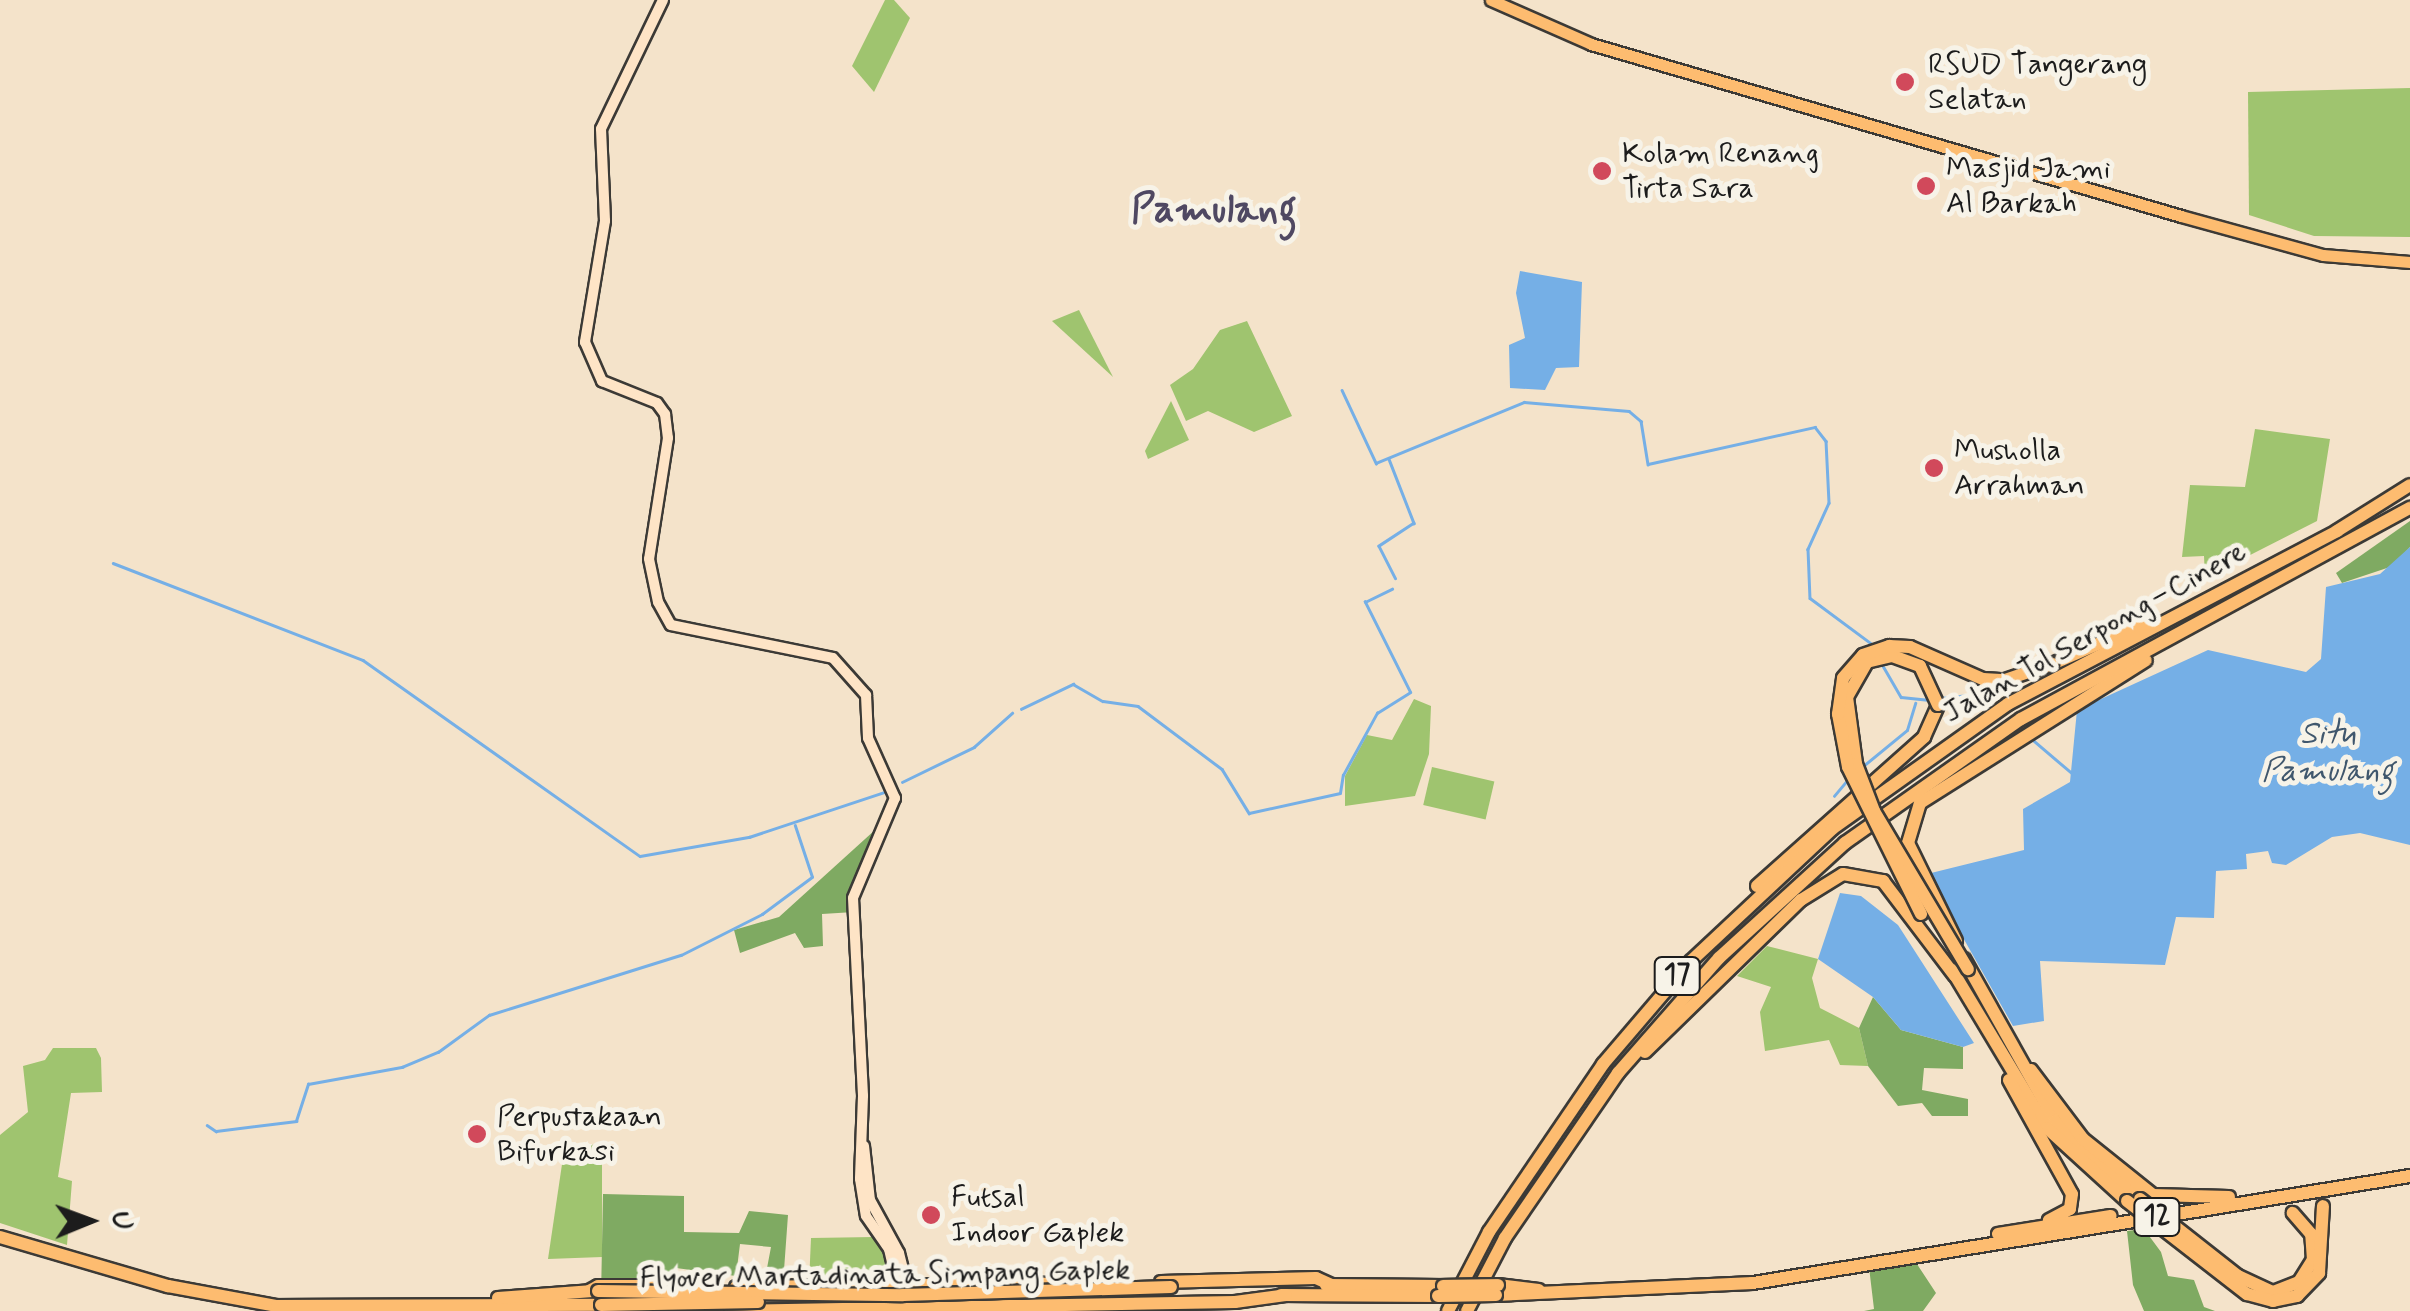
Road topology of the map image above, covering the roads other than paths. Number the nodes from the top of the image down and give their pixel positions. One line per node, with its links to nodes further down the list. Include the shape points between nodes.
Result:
1 (664, 0): 14 (main road, via 601,130 605,221 585,342 602,381 666,414 650,570 670,625 833,658 866,695 868,738 895,798 853,898)
2 (1491, 0): 3 (main road, via 1591,44 2182,216 2323,255)
3 (2410, 262)
4 (2410, 485): 6 (highway, Jalan Tol Serpong–Cinere / 17)
5 (2410, 508): 7 (highway, Jalan Tol Serpong–Cinere)
6 (2203, 600): 8 (highway, Jalan Tol Serpong–Cinere / 17, via 1989,717 1832,829); 10 (highway, bridge, via 2005,680 1983,680 1910,647 1889,646 1862,655 1842,678 1838,714 1855,790)
7 (2006, 736): 9 (highway, bridge, via 1912,816 1908,843); 13 (highway, Jalan Tol Serpong–Cinere / 17, via 1919,786 1780,898 1665,1016)
8 (1717, 934): 9 (highway, bridge, via 1794,848 1924,737 1938,705 1920,666 1892,656 1867,662 1847,697 1856,764 1874,811); 37 (highway, Jalan Tol Serpong–Cinere / 17, via 1573,1103 1489,1232)
9 (1968, 969): 11 (highway)
10 (1955, 976): 12 (highway); 13 (highway, via 1883,880 1855,872 1828,880 1689,1006)
11 (2009, 1039): 17 (highway, via 2055,1122); 18 (highway, via 2083,1140 2123,1175 2162,1199)
12 (1997, 1047): 17 (highway, via 2065,1148); 19 (highway, via 2017,1102 2072,1194 2064,1214)
13 (1574, 1133): 38 (highway, Jalan Tol Serpong–Cinere / 17, via 1505,1238)
14 (863, 1145): 22 (main road, via 866,1216); 26 (main road, via 870,1200 899,1253)
15 (2410, 1173): 16 (highway, 12); 18 (highway, 12)
16 (2374, 1182): 17 (highway, bridge, via 2332,1195 2323,1206 2319,1272 2297,1296 2273,1302 2247,1294); 18 (highway, 12)
17 (2133, 1200): 18 (highway, bridge, via 2238,1276 2274,1292 2299,1282 2313,1260 2311,1234 2292,1213)
18 (2229, 1201): 19 (highway, 12); 21 (highway, 12)
19 (2033, 1227): 21 (highway, 12)
20 (0, 1233): 31 (highway, 12, via 229,1300)
21 (1905, 1256): 27 (highway, 12, bridge, via 1714,1287)
22 (895, 1267): 25 (main road); 26 (main road)
23 (1332, 1286): 24 (highway, via 1316,1278); 27 (highway, 12); 28 (highway, 12)
24 (930, 1287): 26 (highway); 32 (highway)
25 (881, 1288): 26 (highway); 30 (highway, via 618,1284); 33 (highway)
26 (903, 1288): 34 (main road)
27 (1414, 1290): 29 (highway, 12)
28 (1171, 1292): 29 (highway, 12); 30 (highway, Flyover Martadinata Simpang Gaplek / 12, bridge)
29 (1286, 1295): 32 (highway)
30 (594, 1298): 31 (highway, 12); 35 (highway)
31 (459, 1306)
32 (930, 1308): 34 (highway)
33 (880, 1309): 34 (highway); 36 (highway)
34 (907, 1310)
35 (688, 1311)
36 (730, 1311)
37 (1448, 1311)
38 (1467, 1311)

